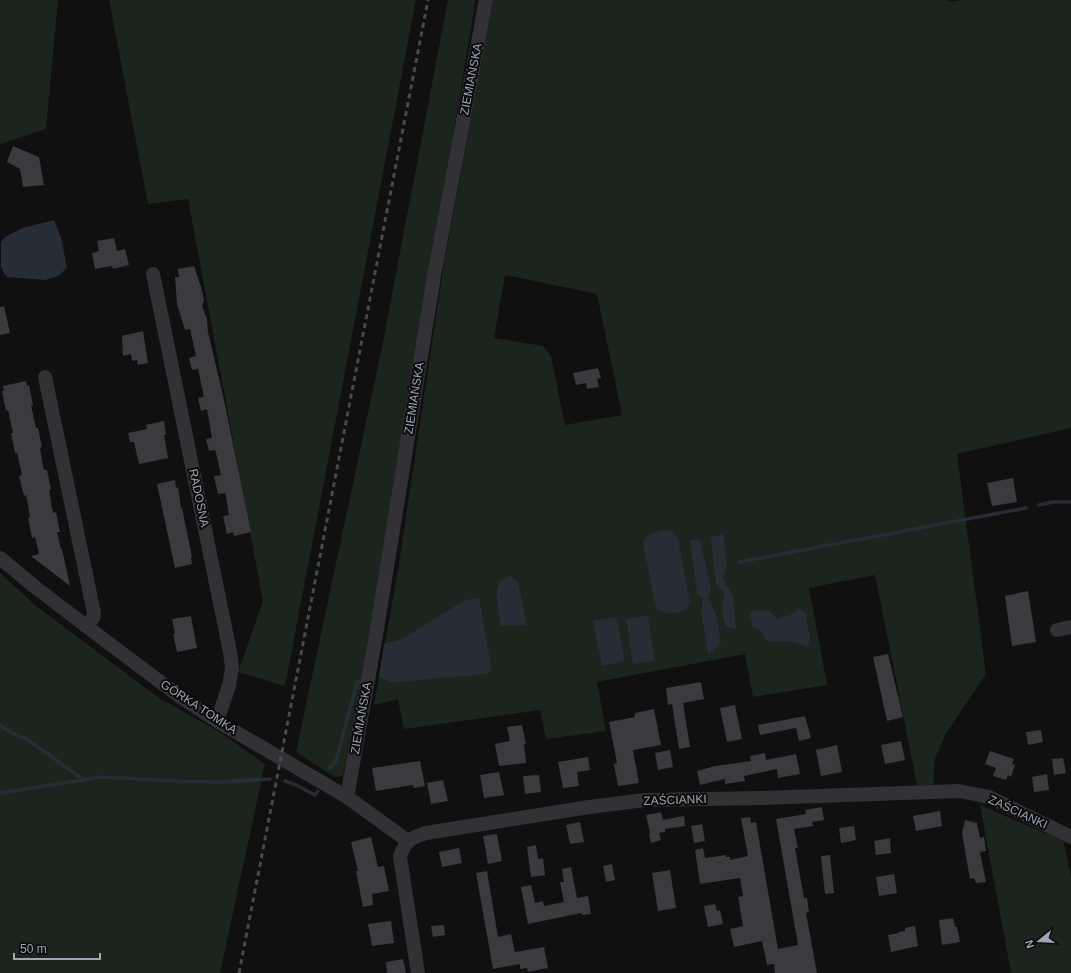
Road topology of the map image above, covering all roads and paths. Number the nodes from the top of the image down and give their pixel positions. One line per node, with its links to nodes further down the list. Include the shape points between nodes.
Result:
1 (486, 0): 9 (street, ZIEMIAŃSKA, via 435,270)
2 (153, 274): 8 (street, RADOSNA, via 230,652 232,667 229,686)
3 (45, 377): 5 (street, via 94,613)
4 (0, 558): 5 (street, GÓRKA TOMKA)
5 (86, 626): 8 (street, GÓRKA TOMKA, via 179,696)
6 (1071, 627): 7 (street)
7 (1057, 630)
8 (217, 721): 9 (street, GÓRKA TOMKA)
9 (347, 797): 11 (street, GÓRKA TOMKA)
10 (1071, 837): 11 (street, ZAŚCIANKI, via 989,797 959,791 645,800 426,833)
11 (408, 841): 12 (street, via 400,856)
12 (418, 973)

